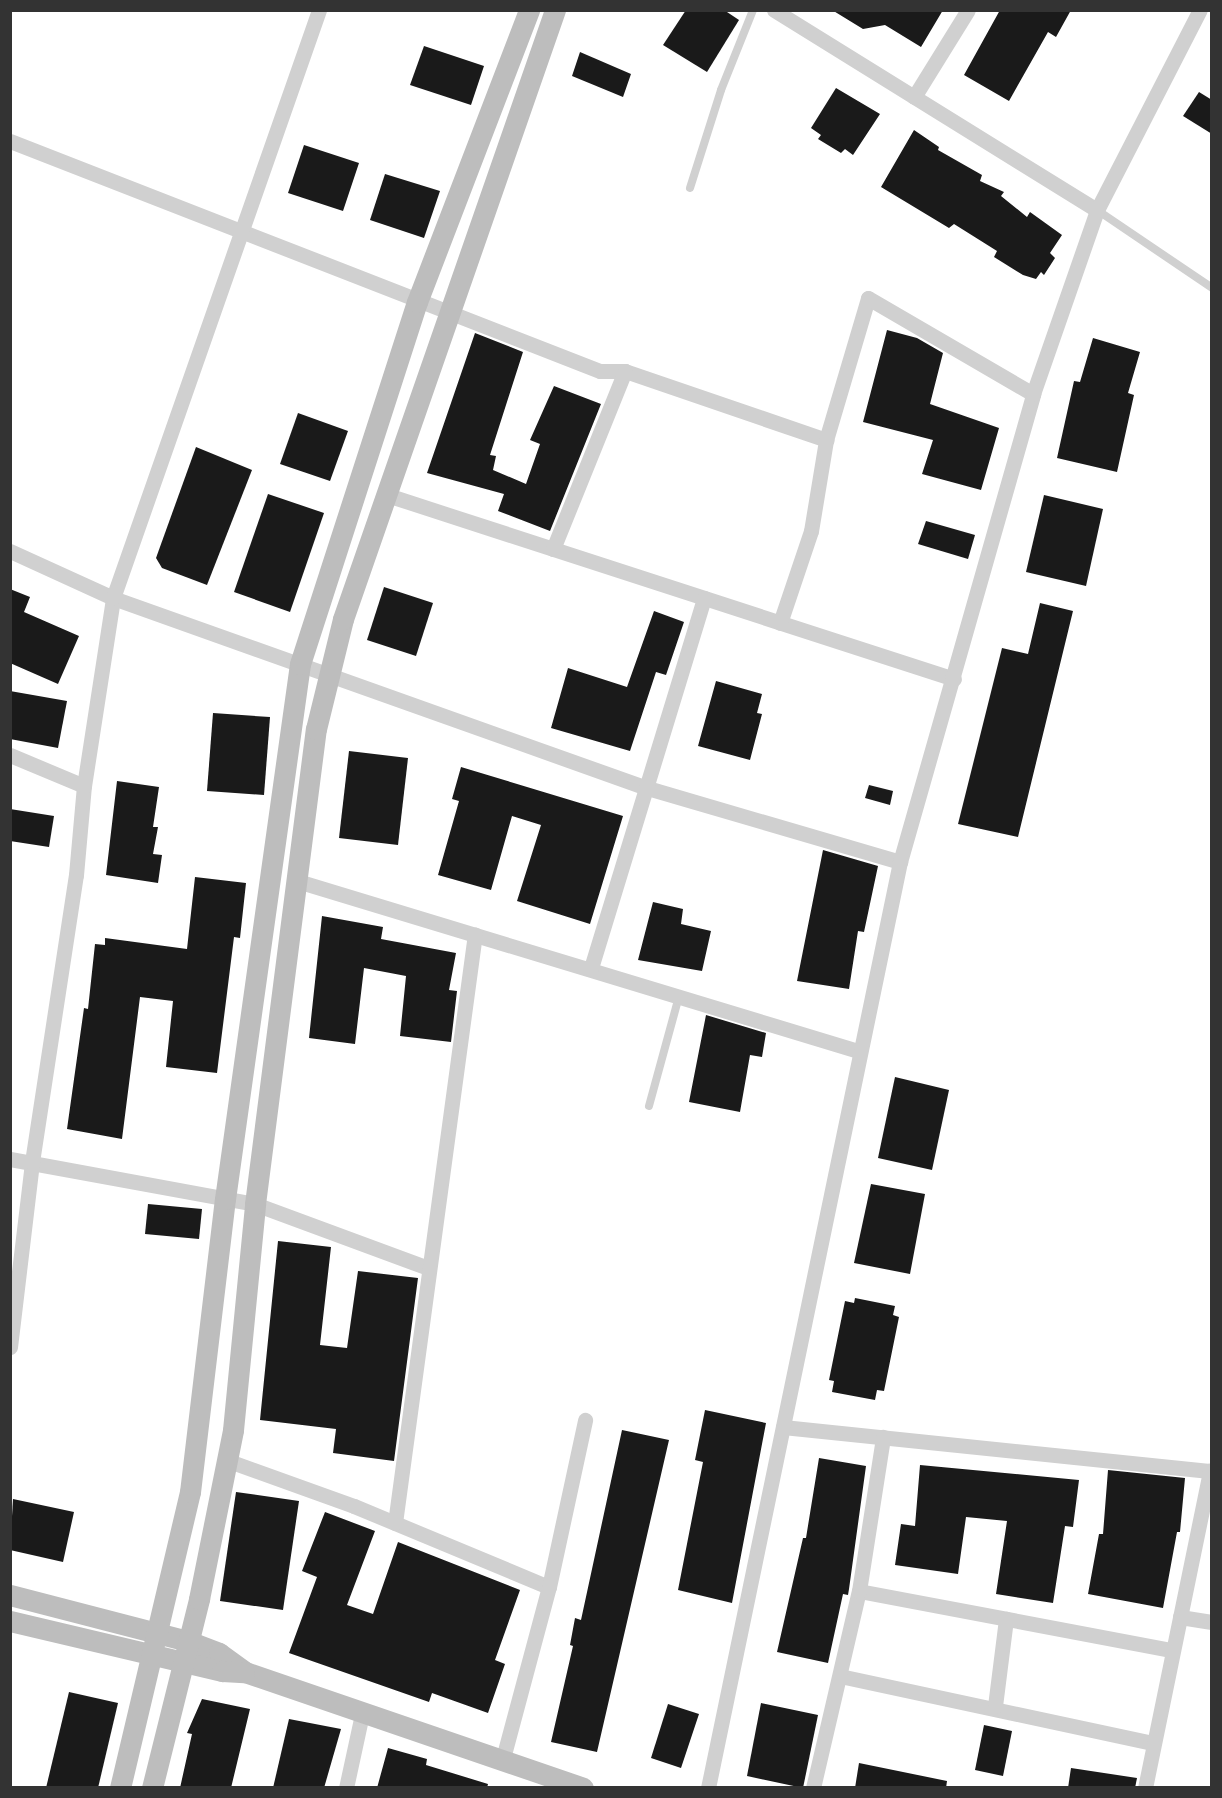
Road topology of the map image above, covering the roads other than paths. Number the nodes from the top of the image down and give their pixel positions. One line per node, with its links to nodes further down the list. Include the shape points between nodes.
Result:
1 (319, 10): 12 (street)
2 (529, 10): 14 (street)
3 (555, 10): 15 (street)
4 (753, 10): 10 (lane, via 721,90)
5 (774, 10): 8 (street)
6 (968, 10): 8 (street)
7 (1200, 10): 11 (street)
8 (914, 97): 11 (street)
9 (10, 141): 12 (street)
10 (690, 188)
11 (1097, 210): 13 (lane); 17 (street)
12 (241, 234): 14 (street); 22 (street)
13 (1212, 288)
14 (417, 302): 15 (street); 25 (street)
15 (450, 314): 16 (street, via 600,371); 19 (street)
16 (625, 371): 18 (street); 20 (street)
17 (1033, 394): 18 (street, via 868,298); 27 (street)
18 (826, 440): 24 (street, via 811,531)
19 (387, 495): 20 (street); 26 (street, via 343,619)
20 (552, 549): 23 (street)
21 (10, 551): 22 (street)
22 (113, 598): 25 (street); 29 (street)
23 (704, 598): 24 (street); 30 (street)
24 (780, 623): 27 (street)
25 (300, 664): 26 (street); 40 (street)
26 (330, 673): 30 (street); 32 (street, via 316,729)
27 (954, 680): 31 (street)
28 (10, 755): 29 (street)
29 (84, 786): 39 (street, via 76,875)
30 (644, 787): 31 (street); 34 (street)
31 (900, 862): 36 (street)
32 (294, 880): 33 (street); 41 (street)
33 (475, 934): 34 (street); 42 (street)
34 (591, 968): 35 (street)
35 (679, 996): 36 (street); 37 (lane)
36 (858, 1051): 45 (street)
37 (649, 1106)
38 (10, 1160): 39 (street)
39 (32, 1162): 40 (street); 43 (street)
40 (225, 1199): 41 (street); 57 (street, via 190,1492)
41 (255, 1204): 42 (street); 47 (street, via 233,1430)
42 (428, 1268): 49 (street)
43 (10, 1347)
44 (585, 1420): 50 (street)
45 (783, 1427): 46 (street); 70 (street)
46 (883, 1437): 48 (street); 51 (street)
47 (226, 1460): 49 (street); 59 (street)
48 (1211, 1471): 53 (street)
49 (395, 1523): 50 (street)
50 (549, 1587): 65 (street)
51 (859, 1591): 54 (street); 61 (street)
52 (10, 1595): 57 (street)
53 (1180, 1617): 56 (street); 58 (street)
54 (1006, 1619): 58 (street); 62 (street)
55 (10, 1621): 60 (street)
56 (1212, 1622)
57 (157, 1633): 59 (street); 60 (street)
58 (1171, 1650): 64 (street)
59 (184, 1651): 60 (street); 63 (street, via 222,1671 245,1672); 67 (street)
60 (151, 1654): 66 (street)
61 (840, 1676): 62 (street); 71 (street)
62 (995, 1707): 64 (street)
63 (362, 1714): 65 (street); 68 (street)
64 (1152, 1743): 72 (street)
65 (502, 1762): 69 (street)
66 (120, 1788)
67 (152, 1788)
68 (346, 1788)
69 (583, 1788)
70 (708, 1788)
71 (813, 1788)
72 (1144, 1788)

